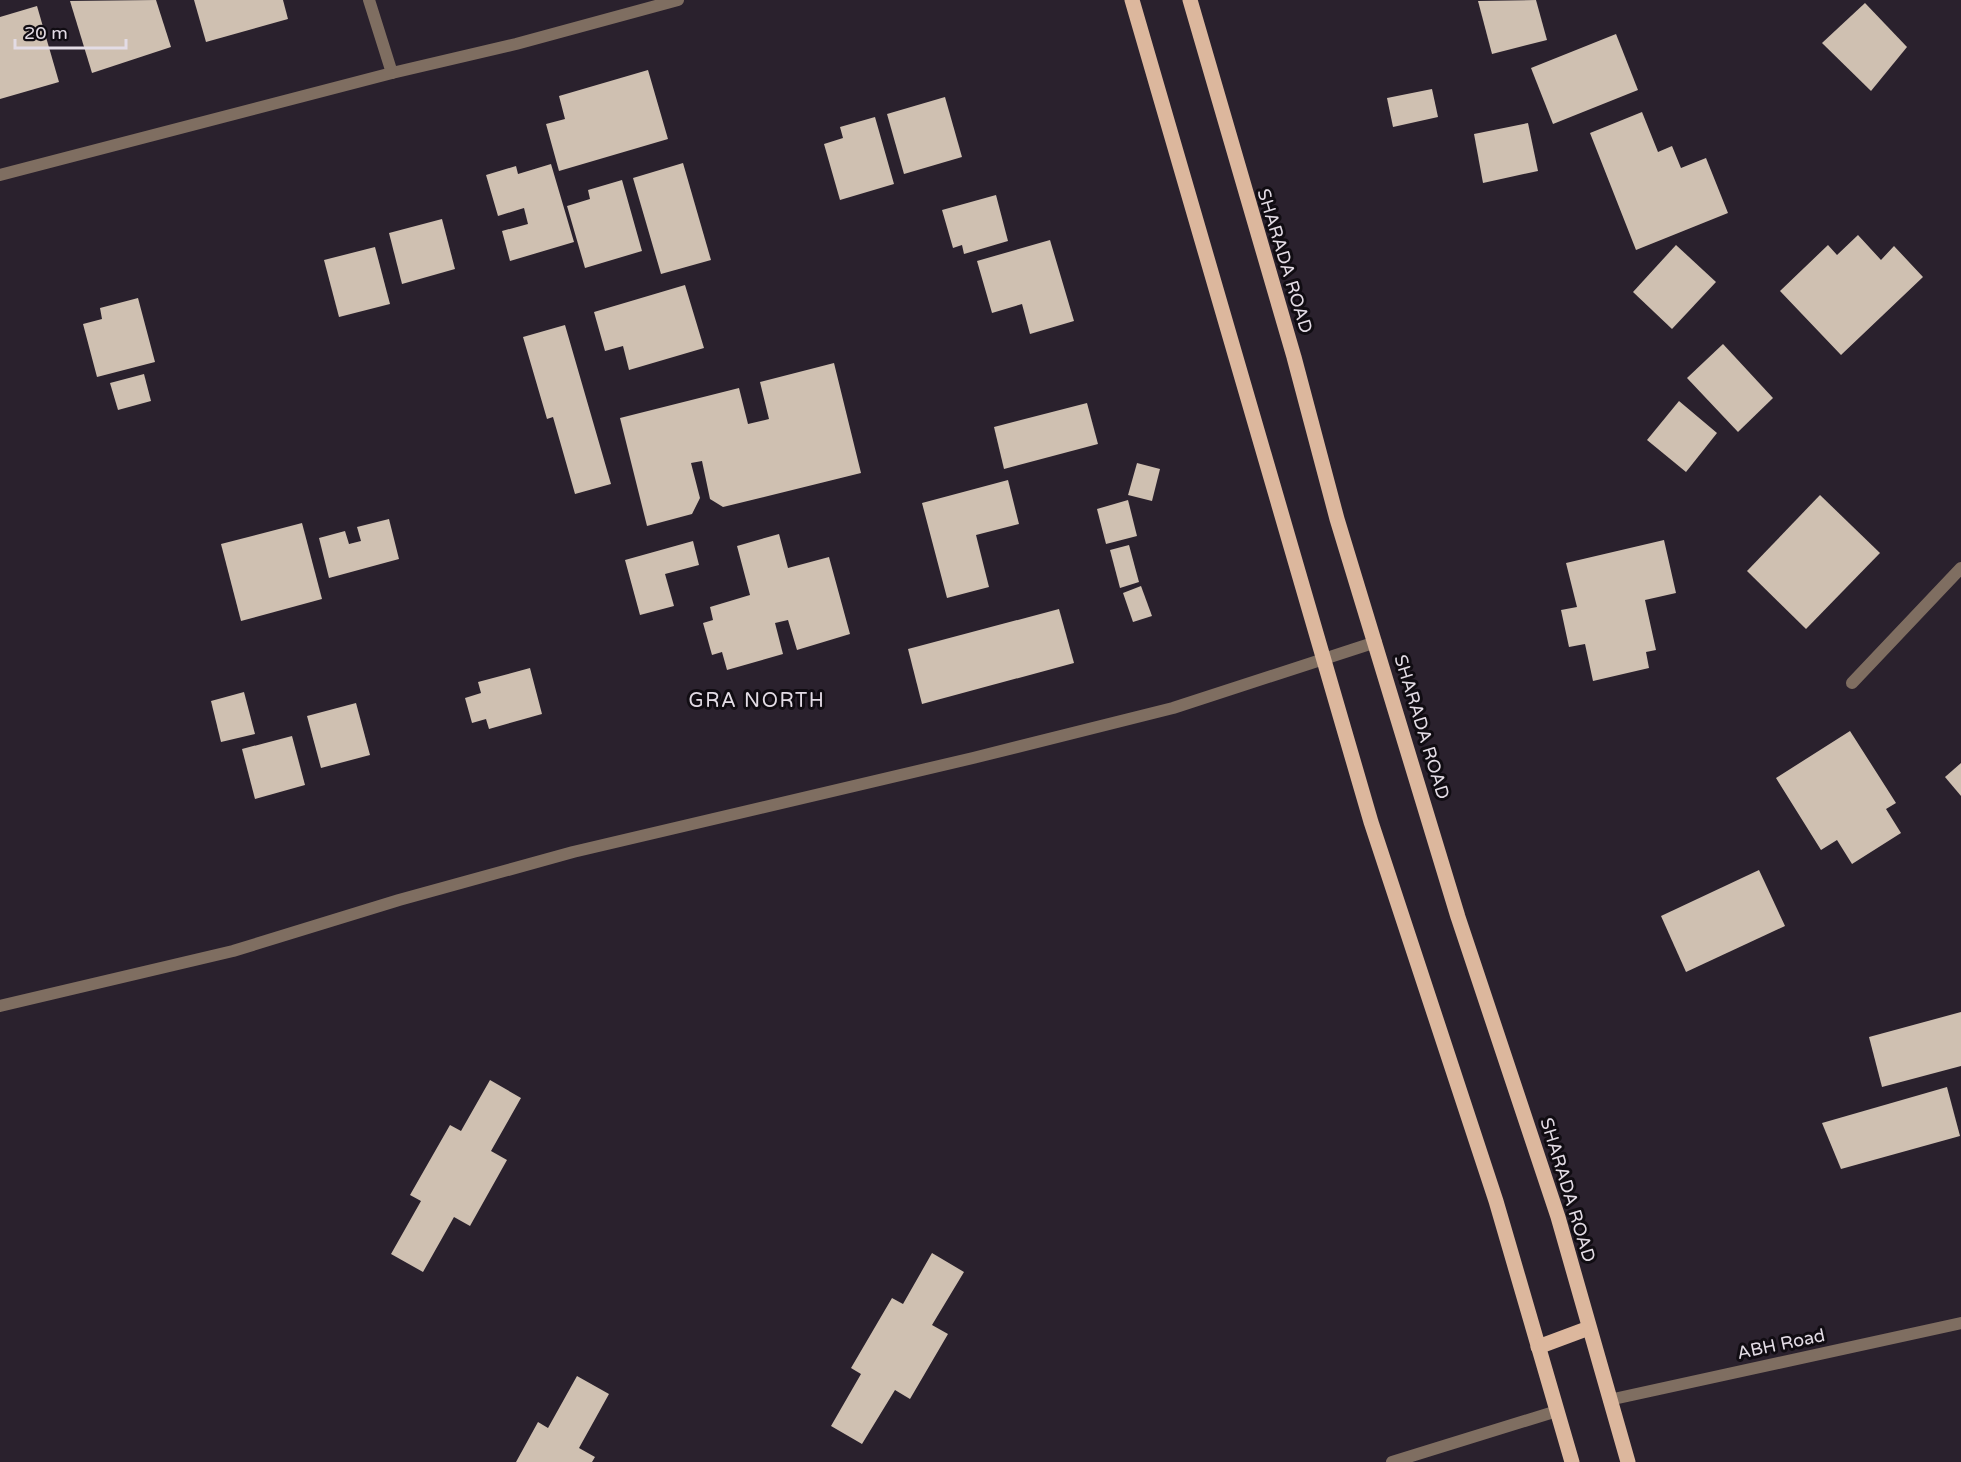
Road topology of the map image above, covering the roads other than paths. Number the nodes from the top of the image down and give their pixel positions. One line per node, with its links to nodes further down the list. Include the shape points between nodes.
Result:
1 (369, 0): 5 (street)
2 (678, 0): 5 (street)
3 (1132, 0): 9 (main road)
4 (1190, 0): 8 (main road, SHARADA ROAD, via 1337,519)
5 (392, 73): 6 (street)
6 (0, 175)
7 (1961, 568): 10 (street)
8 (1376, 642): 9 (street); 13 (main road, SHARADA ROAD, via 1458,916 1558,1217)
9 (1323, 658): 11 (street, via 1173,708 573,852 233,951); 14 (main road, via 1371,822 1496,1201)
10 (1852, 683)
11 (0, 1006)
12 (1961, 1323): 15 (street, ABH Road)
13 (1589, 1328): 14 (main road); 15 (main road, SHARADA ROAD)
14 (1538, 1347): 16 (main road)
15 (1609, 1400): 19 (main road, SHARADA ROAD)
16 (1557, 1412): 17 (street); 18 (main road)
17 (1392, 1462)
18 (1572, 1462)
19 (1628, 1462)

